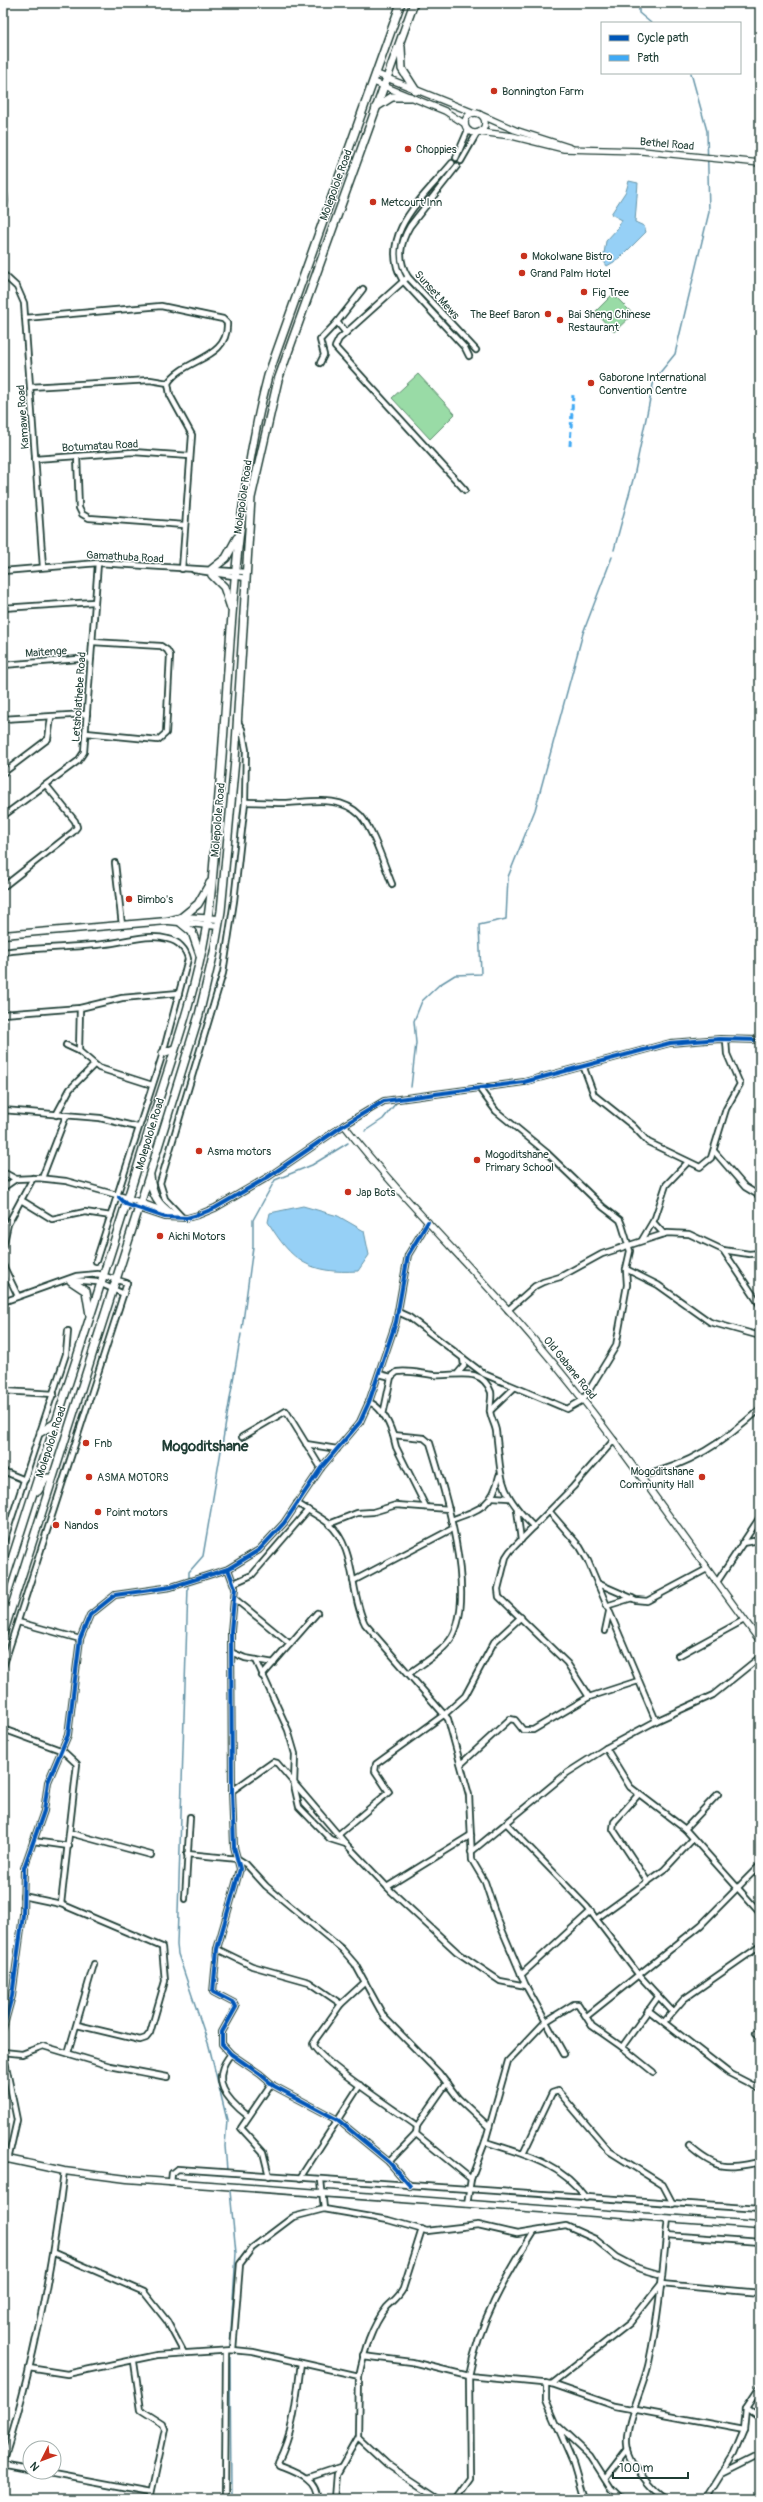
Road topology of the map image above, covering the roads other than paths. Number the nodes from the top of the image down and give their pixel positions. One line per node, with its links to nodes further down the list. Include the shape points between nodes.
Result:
1 (401, 3): 4 (main road, Molepolole Road)
2 (414, 3): 3 (main road, Molepolole Road)
3 (402, 37): 5 (main road, Molepolole Road); 8 (main road, via 402,69)
4 (377, 74): 5 (street); 6 (main road, Molepolole Road)
5 (386, 78): 7 (main road, Molepolole Road); 8 (street)
6 (374, 82): 7 (street); 43 (main road, Molepolole Road, via 268,376 249,454)
7 (383, 86): 9 (street); 12 (main road, Molepolole Road)
8 (419, 92): 10 (street); 11 (street)
9 (410, 97): 10 (street); 12 (main road, via 392,97)
10 (420, 101): 13 (street)
11 (448, 103): 13 (street); 14 (street)
12 (374, 110): 50 (main road, Molepolole Road, via 278,380 252,498)
13 (445, 111): 16 (street)
14 (474, 113): 15 (street); 16 (street, via 468,116)
15 (483, 116): 17 (street, via 485,125); 18 (street, Bethel Road)
16 (467, 127): 17 (street); 19 (street)
17 (479, 132): 18 (street, Bethel Road, via 512,136); 20 (street)
18 (573, 150): 22 (street, Bethel Road, via 642,151)
19 (456, 158)
20 (461, 161)
21 (452, 163): 28 (street, via 397,233 394,257)
22 (760, 163)
23 (457, 166): 27 (street, Sunset Mews, via 404,235 400,252 403,269)
24 (3, 184): 25 (street)
25 (3, 214)
26 (3, 274): 30 (street, Kamawe Road, via 22,295)
27 (408, 277): 28 (street); 33 (street, Sunset Mews)
28 (403, 281): 32 (street); 34 (street)
29 (363, 288): 31 (street)
30 (25, 318): 36 (street, via 162,306 223,319 227,323 227,329 217,350 174,376); 37 (street, Kamawe Road)
31 (337, 322): 32 (street); 35 (street, via 320,340 324,355)
32 (346, 333): 41 (street, via 336,344 338,351)
33 (476, 350)
34 (469, 356)
35 (320, 363)
36 (168, 383): 37 (street, via 150,380); 39 (street, via 170,395 192,435)
37 (30, 387): 40 (street, Kamawe Road)
38 (77, 456): 39 (street, Botumatau Road, via 133,452); 40 (street, Botumatau Road); 42 (street, via 79,508 82,514 89,518)
39 (190, 456): 42 (street)
40 (35, 459): 45 (street, Kamawe Road)
41 (465, 490)
42 (184, 525): 46 (street)
43 (238, 536): 48 (main road, via 226,558); 49 (main road, Molepolole Road)
44 (98, 563): 45 (street, Gamathuba Road); 46 (street, Gamathuba Road); 51 (street, Letsholathebe Road)
45 (43, 568): 47 (street, Gamathuba Road)
46 (182, 569): 48 (street, Gamathuba Road)
47 (3, 571)
48 (212, 572): 49 (street, Gamathuba Road); 53 (main road, via 224,587)
49 (235, 574): 50 (street, Gamathuba Road); 53 (main road, Molepolole Road)
50 (246, 575): 60 (main road, Molepolole Road)
51 (94, 602): 52 (street); 54 (street, Letsholathebe Road)
52 (3, 608)
53 (232, 610): 67 (main road, Molepolole Road, via 223,759)
54 (92, 642): 55 (street, Letsholathebe Road); 61 (street, via 161,646 167,650 170,655 166,733 158,740)
55 (90, 658): 56 (street, Maitenge); 57 (street, Letsholathebe Road)
56 (3, 665)
57 (87, 714): 58 (street); 61 (street, Letsholathebe Road)
58 (51, 717): 59 (street); 62 (street, via 48,739)
59 (3, 719)
60 (237, 720): 64 (street, via 242,729 246,750); 72 (main road, Molepolole Road)
61 (86, 733): 63 (street, Letsholathebe Road, via 81,757)
62 (3, 773)
63 (46, 785): 65 (street, Letsholathebe Road); 69 (street, via 75,821 76,827 73,832)
64 (245, 802): 68 (street, via 288,803 324,800 350,807 367,826); 90 (street, via 223,973)
65 (3, 816)
66 (115, 863): 73 (street)
67 (212, 879): 70 (main road, via 202,898); 71 (main road, Molepolole Road)
68 (392, 884)
69 (3, 886)
70 (181, 920): 71 (main road); 73 (main road); 76 (main road, via 192,932)
71 (207, 921): 72 (main road); 76 (main road, Molepolole Road)
72 (219, 922): 88 (main road, Molepolole Road, via 199,1015)
73 (122, 925): 74 (main road)
74 (3, 935)
75 (3, 952): 77 (street, via 104,944 149,937 167,938 180,945 187,954 188,960)
76 (200, 957): 83 (main road, Molepolole Road)
77 (179, 993): 78 (street, via 122,998); 85 (street)
78 (80, 1008): 79 (street); 84 (street)
79 (3, 1014)
80 (726, 1040): 81 (street); 87 (street, via 670,1044); 97 (street, via 727,1054 740,1084 726,1109)
81 (760, 1040)
82 (66, 1045): 84 (street)
83 (174, 1049): 85 (main road); 108 (main road, Molepolole Road)
84 (79, 1051): 86 (street)
85 (163, 1053): 89 (street)
86 (94, 1065): 89 (street); 93 (street, via 70,1089)
87 (584, 1068): 91 (street, via 515,1084); 98 (street, via 594,1095 633,1126 648,1142)
88 (177, 1082): 90 (street); 100 (main road, Molepolole Road)
89 (152, 1085): 96 (street)
90 (189, 1085): 111 (street, via 160,1183 165,1200)
91 (479, 1088): 95 (street, via 384,1101); 116 (street, via 496,1111 546,1152 620,1220)
92 (3, 1110): 93 (street)
93 (56, 1115): 94 (street)
94 (66, 1116): 96 (street, via 100,1118); 102 (street)
95 (344, 1125): 111 (street, via 268,1177 215,1208 198,1215); 112 (street, Old Gabane Road, via 388,1180)
96 (137, 1127): 105 (street)
97 (714, 1151): 98 (street, via 711,1158 700,1167); 106 (street, via 745,1187)
98 (688, 1162): 113 (street, via 666,1185)
99 (3, 1172): 103 (street)
100 (150, 1173): 109 (main road, Molepolole Road); 111 (main road, via 154,1198 162,1207)
101 (33, 1178): 102 (street); 103 (street); 107 (street)
102 (42, 1178): 105 (street, via 70,1182)
103 (16, 1179): 104 (street)
104 (3, 1188)
105 (118, 1196): 108 (street); 110 (street)
106 (760, 1196)
107 (21, 1200): 110 (street, via 52,1219 85,1212); 117 (street, via 8,1224)
108 (127, 1201): 109 (street); 123 (main road, Molepolole Road)
109 (139, 1206): 111 (street); 124 (main road, Molepolole Road)
110 (111, 1216): 120 (street)
111 (178, 1217)
112 (428, 1222): 133 (street, Old Gabane Road, via 478,1274); 134 (street, via 408,1255)
113 (652, 1222): 114 (street); 115 (street)
114 (664, 1234): 115 (street); 118 (street, via 689,1234)
115 (642, 1240): 116 (street)
116 (628, 1246): 122 (street, via 630,1252); 133 (street, via 596,1257 560,1278 535,1286)
117 (3, 1247)
118 (723, 1250): 119 (street); 132 (street)
119 (760, 1253)
120 (96, 1261)
121 (3, 1265): 130 (street)
122 (626, 1269): 137 (street, via 658,1284 710,1322); 146 (street, via 627,1285 616,1346)
123 (104, 1275): 124 (street); 126 (street, via 88,1274); 127 (main road, Molepolole Road)
124 (116, 1279): 128 (main road, Molepolole Road); 129 (street, via 127,1283)
125 (71, 1280): 126 (street); 127 (street); 135 (main road, via 86,1291)
126 (60, 1281): 130 (street)
127 (101, 1284): 128 (street); 135 (main road, Molepolole Road)
128 (113, 1289): 129 (street); 162 (main road, Molepolole Road)
129 (124, 1294): 164 (street)
130 (18, 1296): 131 (street)
131 (3, 1302)
132 (760, 1305)
133 (508, 1310): 146 (street, Old Gabane Road)
134 (398, 1312): 138 (street, via 409,1317); 140 (street)
135 (90, 1317): 151 (main road, Molepolole Road)
136 (68, 1331): 145 (street, via 66,1354)
137 (760, 1336)
138 (463, 1358): 139 (street, via 464,1366); 142 (street)
139 (458, 1373): 141 (street, via 434,1375 404,1370); 142 (street)
140 (379, 1374): 141 (street); 147 (street)
141 (391, 1377): 150 (street)
142 (483, 1377): 143 (street); 149 (street, via 491,1392)
143 (514, 1388): 146 (street, via 566,1409); 149 (street)
144 (3, 1391): 145 (street)
145 (54, 1394): 152 (street)
146 (583, 1400): 155 (street, Old Gabane Road)
147 (369, 1402): 150 (street); 157 (street, via 360,1422)
148 (760, 1409): 161 (street, via 709,1450 671,1468)
149 (490, 1411): 160 (street, via 496,1429)
150 (383, 1415): 153 (street)
151 (57, 1422): 152 (main road); 167 (main road, Molepolole Road)
152 (41, 1432): 163 (street)
153 (393, 1435): 169 (street, via 396,1447); 170 (street, via 427,1440)
154 (242, 1437): 156 (street, via 286,1411)
155 (614, 1440): 161 (street, Old Gabane Road); 173 (street)
156 (306, 1444): 157 (street); 158 (street)
157 (337, 1449): 158 (street)
158 (321, 1468): 168 (street)
159 (3, 1471): 163 (street)
160 (500, 1474): 165 (street); 166 (street)
161 (641, 1476): 187 (street, Old Gabane Road)
162 (51, 1478): 164 (street); 167 (main road, via 45,1478); 203 (main road, Molepolole Road)
163 (25, 1480): 186 (street)
164 (62, 1481): 201 (street)
165 (492, 1497): 166 (street); 175 (street, via 474,1512)
166 (509, 1498): 171 (street)
167 (31, 1500): 193 (main road, Molepolole Road)
168 (297, 1503): 172 (street); 176 (street)
169 (426, 1507): 170 (street); 177 (street, via 396,1505 373,1512 356,1513)
170 (449, 1509): 175 (street)
171 (516, 1509): 179 (street); 183 (street)
172 (308, 1510): 177 (street); 182 (street)
173 (550, 1512): 179 (street); 192 (street, via 583,1551)
174 (760, 1517): 178 (street)
175 (452, 1520): 181 (street)
176 (284, 1524): 182 (street); 188 (street, via 259,1550)
177 (329, 1524): 189 (street, via 347,1552)
178 (755, 1525): 180 (street); 185 (street)
179 (534, 1527): 183 (street)
180 (760, 1528)
181 (452, 1529): 189 (street); 213 (street, via 460,1587 460,1610 455,1629 448,1642)
182 (291, 1530): 191 (street, via 252,1575)
183 (520, 1540): 199 (street, via 506,1557 498,1594 501,1600)
184 (760, 1540): 185 (street)
185 (742, 1543): 190 (street)
186 (3, 1544)
187 (707, 1568): 190 (street, Old Gabane Road); 194 (street, via 647,1601)
188 (228, 1569): 191 (street); 204 (street, via 171,1587 111,1597 90,1615)
189 (353, 1581): 213 (street, via 359,1611 365,1624)
190 (717, 1582): 200 (street, Old Gabane Road)
191 (234, 1583): 195 (street)
192 (597, 1583): 194 (street); 196 (street)
193 (4, 1584)
194 (632, 1598): 196 (street)
195 (235, 1599): 206 (street); 207 (street, via 231,1631)
196 (606, 1606): 197 (street)
197 (609, 1612): 202 (street); 215 (street)
198 (318, 1613): 206 (street)
199 (521, 1617): 216 (street, via 567,1663); 217 (street, via 494,1642 468,1692)
200 (744, 1620): 205 (street, Old Gabane Road); 208 (street)
201 (18, 1622): 204 (street); 212 (street)
202 (605, 1631)
203 (3, 1634)
204 (80, 1639): 221 (street, via 68,1735)
205 (760, 1641)
206 (290, 1644): 211 (street)
207 (233, 1653): 210 (street); 224 (street)
208 (678, 1656)
209 (760, 1656): 218 (street, via 713,1695)
210 (256, 1660): 211 (street); 214 (street)
211 (274, 1663): 214 (street)
212 (3, 1667)
213 (410, 1673): 217 (street)
214 (262, 1676): 223 (street, via 288,1730 295,1754)
215 (638, 1681): 216 (street); 218 (street)
216 (589, 1697): 222 (street, via 533,1730 523,1730 510,1719)
217 (445, 1714): 222 (street); 231 (street, via 376,1764 375,1771 390,1792)
218 (656, 1721): 220 (street)
219 (3, 1729): 221 (street)
220 (606, 1748): 226 (street, via 626,1781); 228 (street, via 563,1776)
221 (63, 1751): 230 (street, via 78,1767); 234 (street, via 48,1782 44,1811)
222 (461, 1764): 232 (street, via 469,1795)
223 (294, 1785): 224 (street, via 274,1762); 231 (street); 235 (street, via 301,1810 330,1838)
224 (232, 1791): 240 (street, via 234,1847)
225 (718, 1794): 229 (street)
226 (638, 1795): 229 (street, via 663,1810); 242 (street, via 614,1822 613,1829)
227 (190, 1817): 238 (street)
228 (506, 1823): 237 (street); 248 (street)
229 (685, 1829): 233 (street)
230 (70, 1832): 236 (street); 239 (street)
231 (338, 1835): 235 (street)
232 (472, 1835): 237 (street); 243 (street)
233 (693, 1839): 242 (street, via 667,1867); 244 (street)
234 (33, 1841): 236 (street); 245 (street, via 24,1868)
235 (346, 1844): 243 (street)
236 (69, 1846): 247 (street)
237 (471, 1852): 255 (street, via 472,1860 483,1877)
238 (187, 1854): 240 (street); 246 (street)
239 (151, 1855)
240 (238, 1859): 252 (street, via 240,1870); 256 (street, via 342,1950)
241 (760, 1865): 244 (street)
242 (648, 1882): 250 (street)
243 (387, 1887): 257 (street, via 460,1954 504,1982)
244 (738, 1889): 249 (street); 254 (street, via 701,1925)
245 (23, 1896): 247 (street); 266 (street, via 23,1915 12,1996)
246 (185, 1899)
247 (61, 1904): 265 (street, via 159,1944 163,1950 165,1981 150,2033 146,2038 140,2040)
248 (590, 1911): 250 (street); 255 (street)
249 (760, 1913)
250 (596, 1919): 254 (street)
251 (760, 1946): 261 (street)
252 (216, 1948): 259 (street, via 252,1966 309,1982); 270 (street, via 213,1992 234,2003 236,2007 222,2032 221,2040 223,2047)
253 (94, 1964): 265 (street)
254 (638, 1974): 258 (street); 262 (street)
255 (521, 1975): 257 (street)
256 (365, 1982): 259 (street); 274 (street, via 384,2017)
257 (526, 1986): 263 (street)
258 (658, 1997): 260 (street); 261 (street)
259 (341, 2004): 276 (street, via 316,2038 313,2047 331,2065)
260 (648, 2010): 264 (street); 267 (street)
261 (672, 2011): 264 (street)
262 (587, 2016): 263 (street, via 576,2004); 267 (street, via 592,2026)
263 (545, 2022): 271 (street); 281 (street, via 508,2062)
264 (664, 2022): 277 (street, via 729,2073)
265 (77, 2025): 269 (street)
266 (3, 2029)
267 (622, 2047): 272 (street)
268 (3, 2051): 269 (street, via 22,2054 42,2046); 286 (street, via 17,2120)
269 (68, 2053): 273 (street, via 110,2066)
270 (231, 2054): 275 (street); 278 (street, via 224,2064 222,2090 231,2102)
271 (564, 2054)
272 (653, 2072)
273 (167, 2077)
274 (447, 2083): 280 (street); 281 (street, via 462,2102)
275 (271, 2084): 278 (street); 279 (street)
276 (360, 2085): 279 (street); 280 (street)
277 (760, 2089)
278 (248, 2116): 290 (street, via 241,2129 263,2152)
279 (338, 2120): 287 (street); 291 (street)
280 (416, 2126): 282 (street)
281 (489, 2127): 283 (street)
282 (416, 2134): 287 (street); 292 (street)
283 (485, 2142): 285 (street); 292 (street)
284 (690, 2146): 288 (street, via 720,2167)
285 (523, 2154): 298 (street, via 567,2176); 300 (street, via 552,2093 558,2091 599,2141 624,2162 663,2185)
286 (6, 2159): 289 (main road)
287 (389, 2162): 295 (street)
288 (760, 2162)
289 (64, 2172): 294 (main road); 309 (street)
290 (269, 2176): 291 (street); 294 (street, via 177,2169 172,2173)
291 (300, 2178): 293 (street)
292 (471, 2179): 296 (street)
293 (321, 2180): 295 (street); 297 (street)
294 (171, 2183): 297 (main road)
295 (410, 2186): 296 (street)
296 (470, 2190): 298 (street); 299 (street)
297 (322, 2194): 299 (main road); 301 (street)
298 (586, 2198): 300 (street)
299 (467, 2204): 303 (main road)
300 (673, 2204): 302 (street)
301 (324, 2209): 305 (street, via 388,2220); 313 (street, via 294,2217 251,2250 240,2264)
302 (760, 2209)
303 (668, 2218): 304 (main road); 307 (street)
304 (760, 2225)
305 (422, 2229): 306 (street, via 431,2231 478,2225 517,2234); 316 (street, via 403,2289 382,2316)
306 (534, 2232): 310 (street, via 566,2226 595,2239 638,2268); 321 (street, via 495,2295)
307 (666, 2235): 308 (street); 310 (street)
308 (760, 2242)
309 (54, 2253): 315 (street, via 144,2292 167,2321); 319 (street)
310 (662, 2275): 311 (street)
311 (661, 2284): 312 (street); 323 (street, via 630,2324); 326 (street, via 649,2364)
312 (760, 2293)
313 (233, 2350): 314 (street); 318 (street)
314 (226, 2351): 315 (street); 342 (street)
315 (184, 2354): 317 (street, via 157,2355)
316 (363, 2356): 320 (street); 321 (street, via 412,2362)
317 (134, 2362): 319 (street, via 67,2374); 340 (street, via 141,2410 163,2424 165,2429)
318 (301, 2363): 320 (street); 338 (street, via 295,2418 278,2462)
319 (29, 2368): 333 (street)
320 (359, 2376): 330 (street)
321 (469, 2376): 322 (street); 346 (street, via 470,2478)
322 (546, 2383): 323 (street); 328 (street, via 546,2400)
323 (552, 2384): 326 (street, via 616,2406)
324 (760, 2387): 325 (street)
325 (746, 2408): 327 (street); 329 (street)
326 (634, 2409): 329 (street); 331 (street, via 627,2440)
327 (760, 2418)
328 (556, 2424): 339 (street, via 590,2456); 347 (street, via 573,2462)
329 (744, 2430): 336 (street)
330 (358, 2437): 334 (street, via 347,2460); 345 (street, via 387,2464)
331 (628, 2449): 339 (street); 349 (street, via 652,2490)
332 (760, 2455): 336 (street)
333 (3, 2464): 335 (street)
334 (340, 2467): 338 (street); 344 (street, via 336,2478)
335 (22, 2468)
336 (722, 2474): 350 (street)
337 (62, 2476): 340 (street)
338 (307, 2478): 343 (street, via 317,2492)
339 (605, 2479): 348 (street)
340 (151, 2492): 341 (street)
341 (150, 2499)
342 (225, 2499)
343 (317, 2499)
344 (335, 2499)
345 (440, 2499)
346 (455, 2499)
347 (584, 2499)
348 (621, 2499)
349 (666, 2499)
350 (706, 2499)

